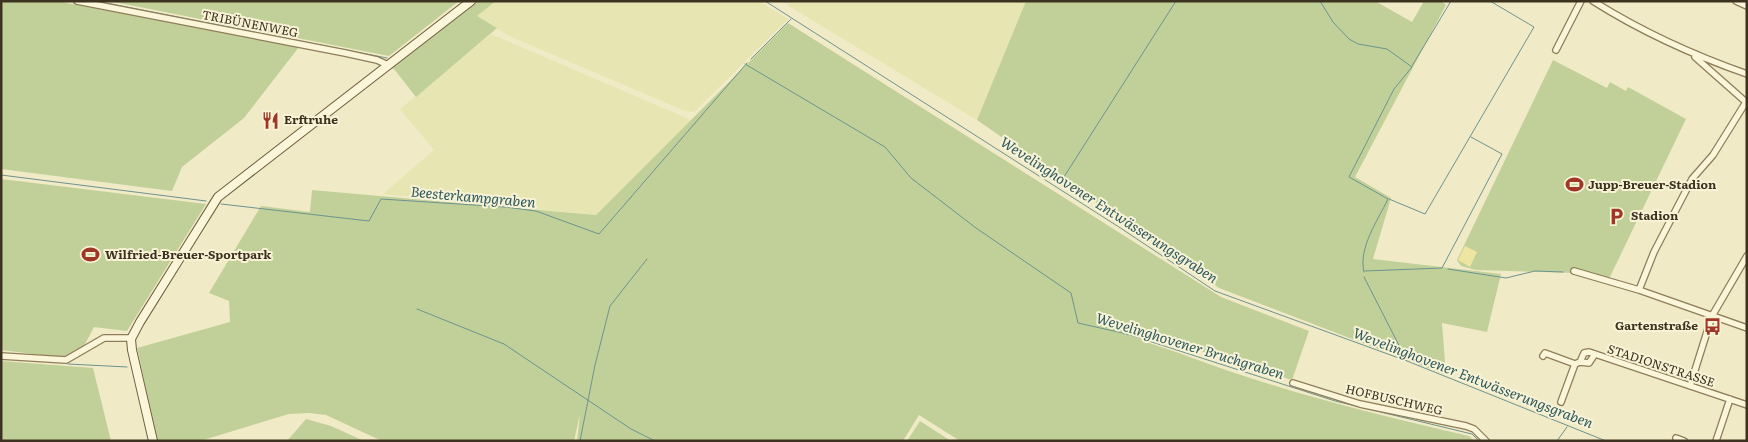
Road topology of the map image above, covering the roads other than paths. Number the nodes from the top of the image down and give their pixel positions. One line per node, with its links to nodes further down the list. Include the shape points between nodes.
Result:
1 (78, 1): 10 (street, TRIBÜNENWEG, via 377,60)
2 (471, 1): 10 (main road)
3 (1582, 1): 7 (street)
4 (1593, 1): 8 (street)
5 (1736, 1): 6 (street)
6 (1747, 6)
7 (1556, 50)
8 (1691, 54): 9 (street); 11 (street)
9 (1719, 64): 11 (street); 12 (street)
10 (388, 66): 19 (main road, via 217,198)
11 (1715, 74): 13 (street)
12 (1747, 74)
13 (1746, 103): 16 (street, via 1713,155 1692,179)
14 (1747, 256): 17 (street)
15 (1574, 271): 16 (street)
16 (1639, 290): 17 (street)
17 (1712, 316): 18 (street); 25 (street)
18 (1747, 328)
19 (132, 338): 21 (street, via 104,338 66,360); 30 (main road, via 131,348)
20 (1595, 354): 23 (street, via 1589,363); 23 (street, STADIONSTRASSE, via 1586,352); 25 (street, STADIONSTRASSE)
21 (1, 356)
22 (1544, 356): 23 (street, via 1545,353)
23 (1577, 363): 27 (street)
24 (1293, 383): 31 (street, HOFBUSCHWEG, via 1360,404 1466,426)
25 (1690, 386): 26 (street, STADIONSTRASSE)
26 (1730, 399): 28 (street, STADIONSTRASSE); 33 (street)
27 (1561, 402)
28 (1747, 405)
29 (1676, 438): 32 (street)
30 (153, 441)
31 (1486, 441)
32 (1684, 441)
33 (1716, 441)

